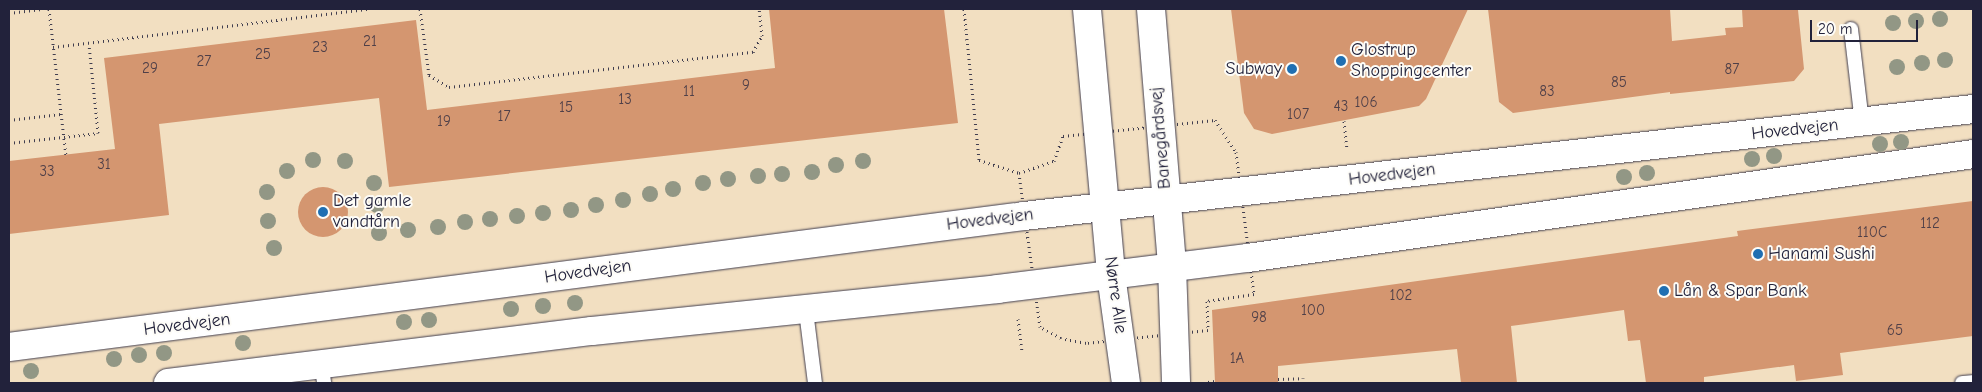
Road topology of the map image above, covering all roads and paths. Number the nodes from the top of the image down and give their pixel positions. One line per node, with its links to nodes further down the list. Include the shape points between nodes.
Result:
1 (42, 9): 9 (path)
2 (48, 9): 12 (path)
3 (369, 9): 11 (path)
4 (420, 9): 5 (path, via 429,75 449,87 753,52 762,36)
5 (760, 9)
6 (964, 9): 21 (path, via 979,160)
7 (1087, 9): 23 (main road)
8 (1152, 9): 22 (main road, Banegårdsvej)
9 (9, 13)
10 (1851, 29): 16 (lane)
11 (89, 44): 12 (path); 17 (path, via 98,133)
12 (53, 47): 14 (path)
13 (1973, 109): 16 (main road, Hovedvejen)
14 (61, 114): 15 (path); 17 (path)
15 (9, 120)
16 (1862, 122): 22 (main road, Hovedvejen)
17 (64, 136): 18 (path); 20 (path)
18 (9, 143)
19 (1973, 154): 24 (main road)
20 (66, 155)
21 (1019, 173)
22 (1166, 201): 23 (main road, Hovedvejen); 24 (main road, Banegårdsvej)
23 (1104, 207): 25 (main road, Nørre Alle); 27 (main road, Hovedvejen)
24 (1172, 267): 25 (main road); 34 (main road)
25 (1111, 275): 26 (main road); 33 (main road, Nørre Alle)
26 (806, 311): 28 (main road, via 592,331); 32 (lane)
27 (9, 347)
28 (322, 373): 31 (main road)
29 (1278, 379): 35 (path, via 1302,378)
30 (1973, 382): 36 (lane)
31 (168, 383)
32 (815, 383)
33 (1126, 383)
34 (1176, 383)
35 (1302, 383)
36 (1962, 383)

